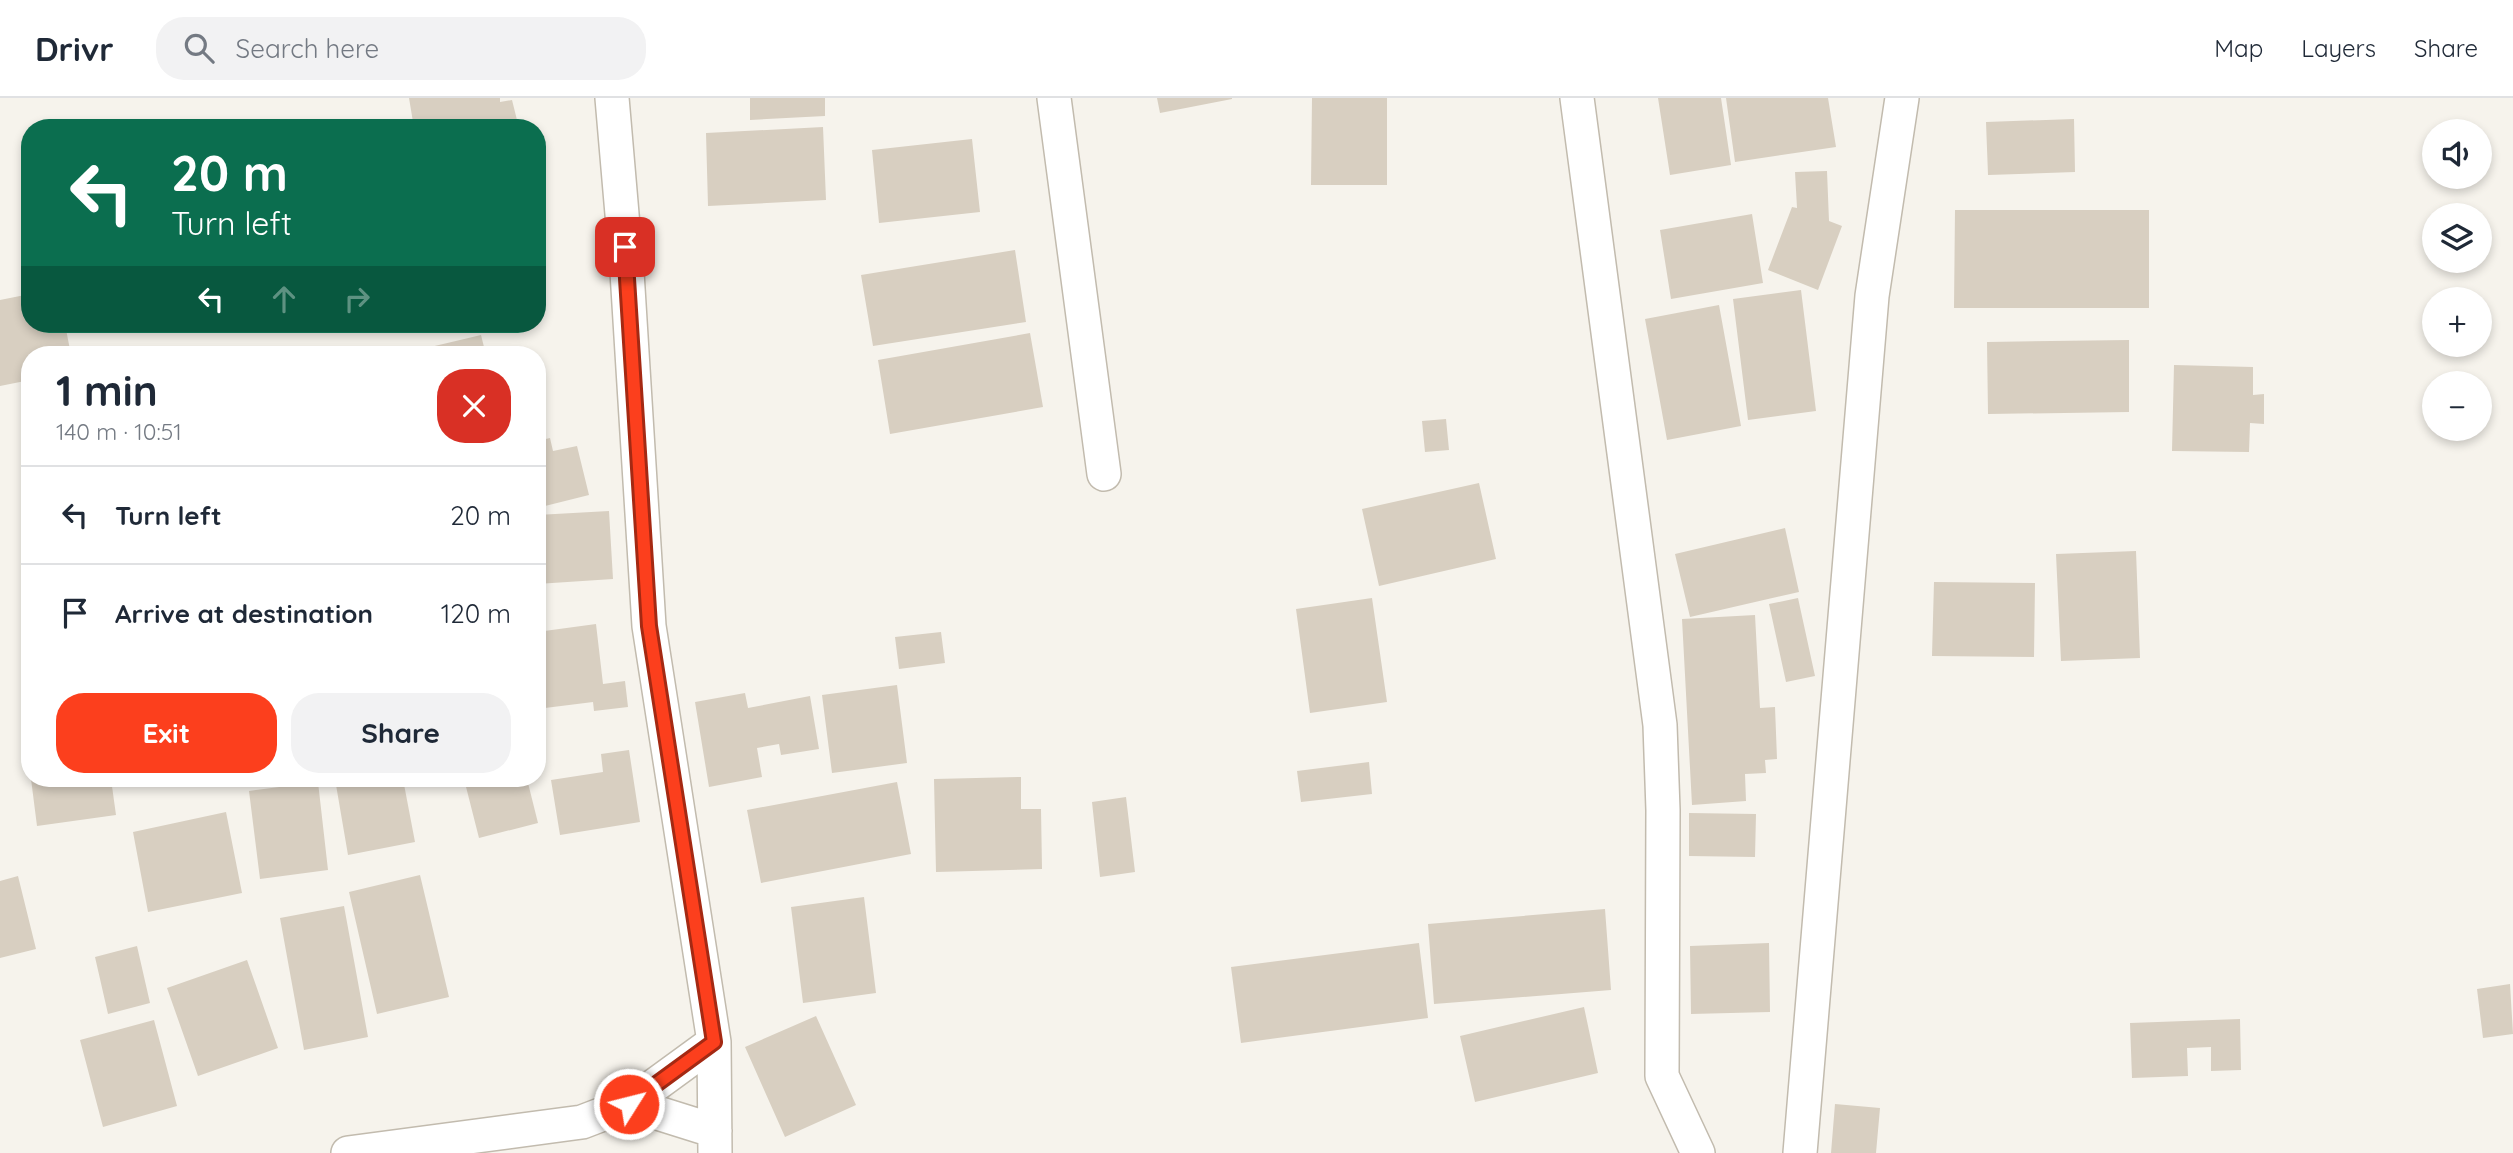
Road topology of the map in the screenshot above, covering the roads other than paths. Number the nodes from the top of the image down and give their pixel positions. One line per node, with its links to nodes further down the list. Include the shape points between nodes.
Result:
1 (612, 98): 6 (street, via 649,626)
2 (1054, 98): 5 (street)
3 (1577, 98): 10 (street, via 1660,725 1662,1076)
4 (1902, 98): 11 (street, via 1872,296)
5 (1104, 474)
6 (714, 1042): 7 (street); 8 (street)
7 (629, 1104): 8 (street); 9 (street, via 582,1122)
8 (715, 1142)
9 (348, 1153)
10 (1698, 1153)
11 (1800, 1153)

